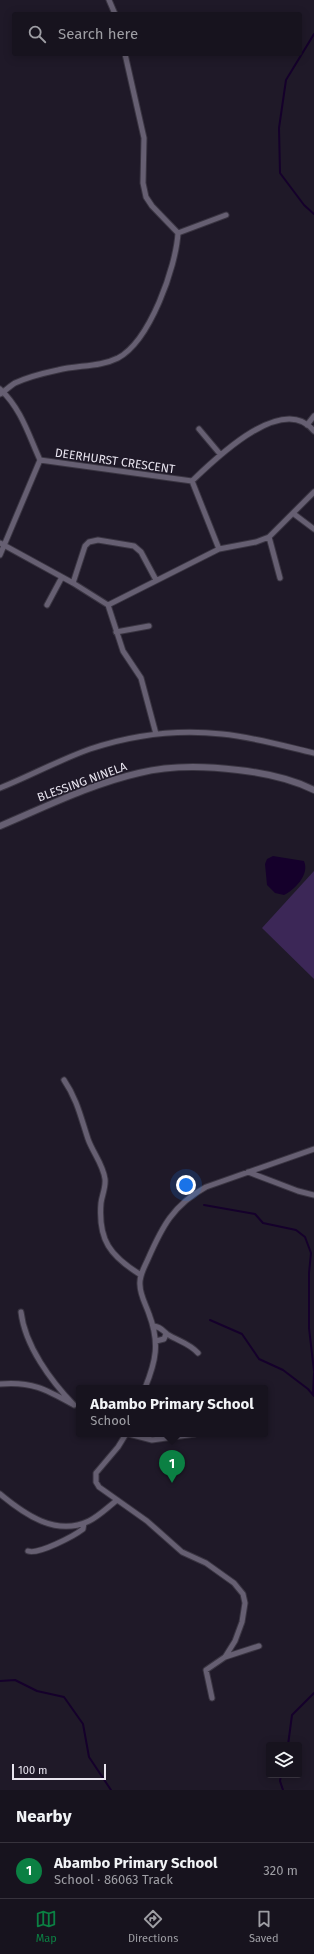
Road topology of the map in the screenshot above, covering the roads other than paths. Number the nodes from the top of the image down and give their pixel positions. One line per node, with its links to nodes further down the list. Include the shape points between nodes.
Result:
1 (109, 0): 2 (street)
2 (114, 12)
3 (125, 56): 5 (street, via 144,138 143,183 146,197)
4 (226, 216): 5 (street)
5 (178, 233): 6 (street, via 162,297 127,352 104,363 60,369 37,376 16,383)
6 (1, 392): 12 (street, via 19,412)
7 (314, 416): 8 (street)
8 (307, 425): 10 (street); 11 (street, via 292,419 276,421 249,433)
9 (199, 428): 11 (street)
10 (314, 431)
11 (220, 454): 13 (street)
12 (40, 460): 13 (street, DEERHURST CRESCENT); 18 (street, DEERHURST CRESCENT)
13 (192, 481): 19 (street)
14 (314, 492): 15 (street)
15 (294, 514): 16 (street); 17 (street)
16 (314, 529)
17 (269, 537): 19 (street); 22 (street)
18 (2, 544): 20 (street, DEERHURST CRESCENT); 21 (street)
19 (219, 549): 23 (street)
20 (0, 555)
21 (62, 577): 24 (street); 25 (street)
22 (280, 578)
23 (156, 580): 24 (street, via 138,548 98,540 85,546); 26 (street)
24 (73, 583): 26 (street)
25 (47, 605)
26 (108, 605): 28 (street)
27 (149, 626): 28 (street)
28 (116, 632): 29 (street, via 123,651 141,678)
29 (156, 734): 30 (street, via 222,734); 31 (street, via 90,749)
30 (314, 753)
31 (0, 788)
32 (314, 790): 33 (street, BLESSING NINELA, via 297,782 230,769 208,767 140,772 86,790)
33 (0, 826)
34 (64, 1080): 38 (street, via 77,1102 88,1139 103,1170 105,1180 100,1224 104,1239 122,1262)
35 (314, 1149): 36 (street)
36 (248, 1172): 37 (street); 38 (street, via 206,1187 181,1205 161,1229)
37 (314, 1195)
38 (141, 1275): 40 (street, via 140,1289)
39 (21, 1312): 46 (street, via 26,1332 45,1369)
40 (154, 1326): 41 (street, via 160,1327); 42 (street)
41 (166, 1334): 42 (street, via 164,1339); 43 (street, via 184,1341)
42 (156, 1341): 45 (street, via 156,1357)
43 (198, 1353)
44 (0, 1384): 46 (street, via 27,1384 40,1387)
45 (146, 1385)
46 (74, 1405)
47 (124, 1437): 51 (street, via 95,1477 99,1487)
48 (140, 1437): 49 (street, via 152,1440)
49 (174, 1437)
50 (0, 1494): 52 (street, via 17,1508 41,1521 53,1525)
51 (116, 1500): 52 (street); 55 (street, via 147,1521 182,1552 206,1563 240,1588 245,1603 242,1622)
52 (84, 1524): 53 (street, via 83,1528 70,1537 35,1552)
53 (28, 1551)
54 (259, 1646): 55 (street)
55 (225, 1657): 56 (street, via 206,1670)
56 (212, 1698)

